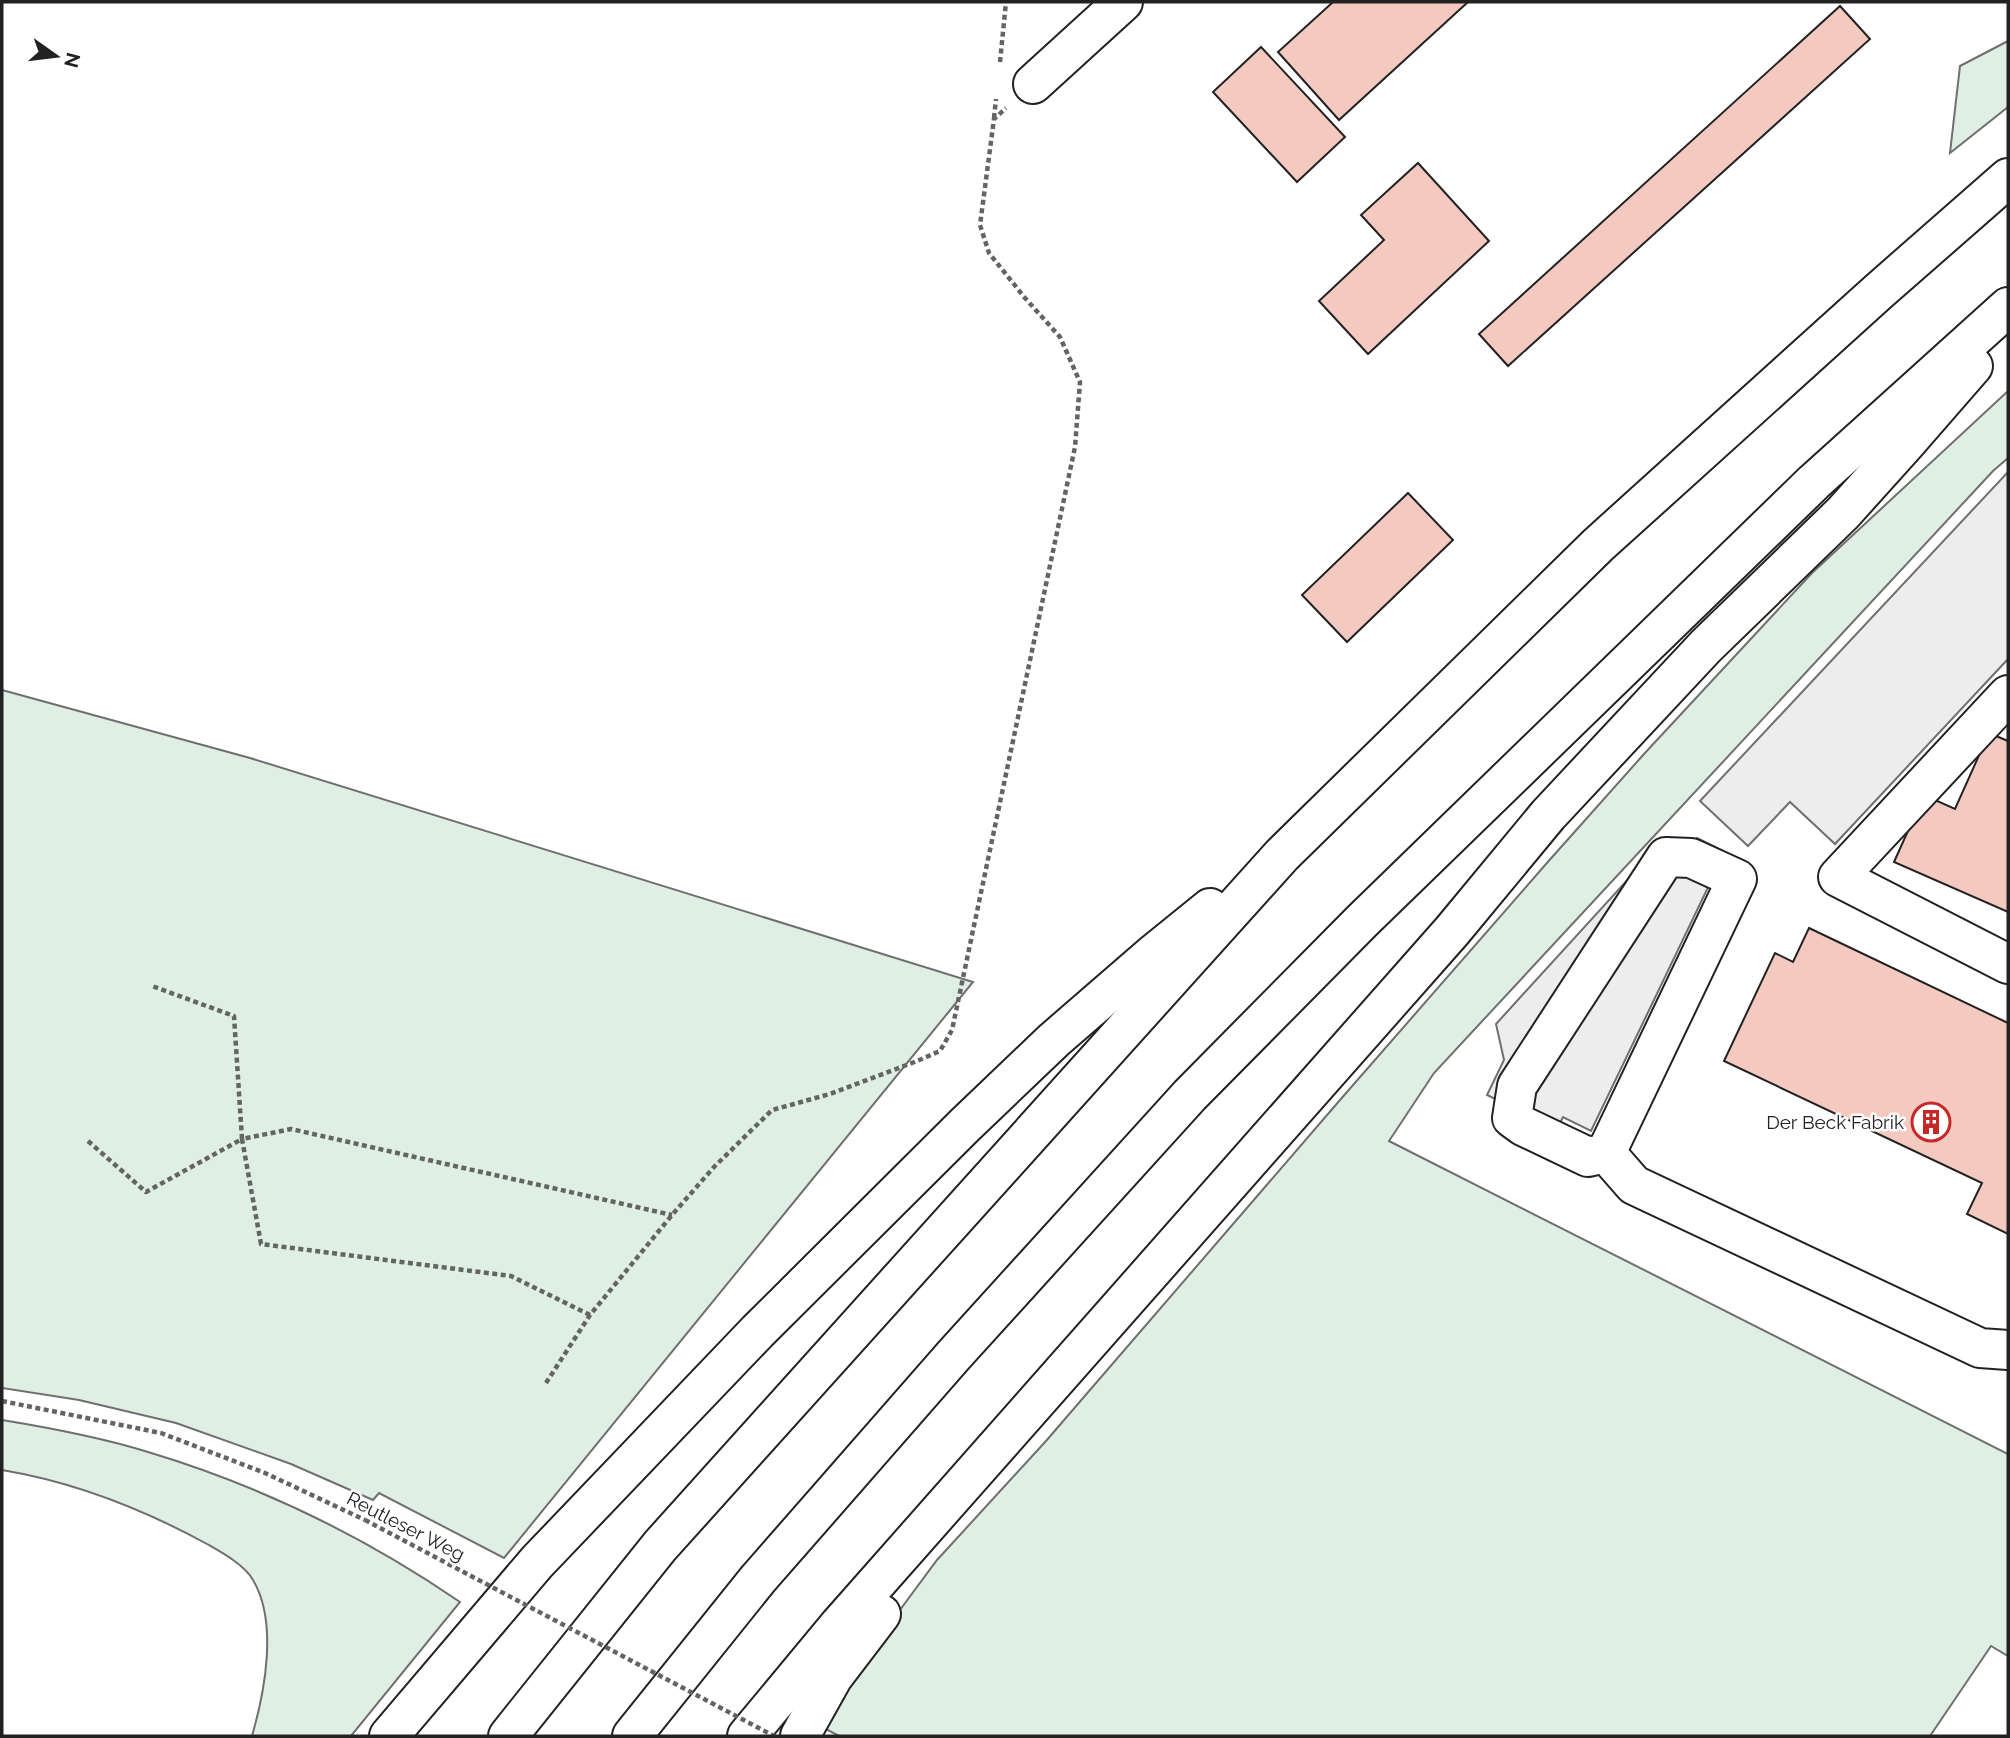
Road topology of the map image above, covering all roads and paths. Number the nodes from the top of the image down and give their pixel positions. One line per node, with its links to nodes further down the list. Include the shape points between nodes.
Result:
1 (1006, 2): 3 (path)
2 (1123, 2): 3 (main road)
3 (1010, 81): 4 (path); 4 (path)
4 (994, 119): 15 (path, via 980,225 983,235 989,253 1060,337 1080,382 1075,447 953,1030 940,1051 830,1094 772,1110)
5 (2008, 178): 9 (main road, via 1598,545)
6 (2008, 307): 23 (main road, via 1814,482 1362,921 1190,1095 758,1579)
7 (2008, 320): 18 (main road, via 1843,513 1706,646 1548,815 1452,931)
8 (2008, 695): 10 (main road, via 1838,877)
9 (1282, 855): 21 (main road, via 1152,955 955,1135 758,1331 537,1562); 22 (main road, via 660,1546)
10 (2008, 964)
11 (152, 986): 12 (path, via 234,1016)
12 (242, 1139): 13 (path, via 146,1192); 15 (path, via 291,1129); 16 (path, via 261,1244 511,1276)
13 (88, 1141)
14 (1606, 1153): 14 (main road, via 1588,1157 1511,1118 1517,1086 1666,857 1691,858 1737,879); 17 (main road, via 1634,1185 1980,1348)
15 (672, 1216): 16 (path)
16 (590, 1315): 19 (path)
17 (2008, 1350)
18 (1053, 1382): 24 (main road); 26 (main road, via 833,1677)
19 (546, 1383)
20 (2, 1401): 25 (path, Reutleser Weg, bridge, via 161,1433 265,1473 365,1520)
21 (389, 1736)
22 (508, 1736)
23 (632, 1736)
24 (747, 1736)
25 (775, 1736)
26 (800, 1736)

